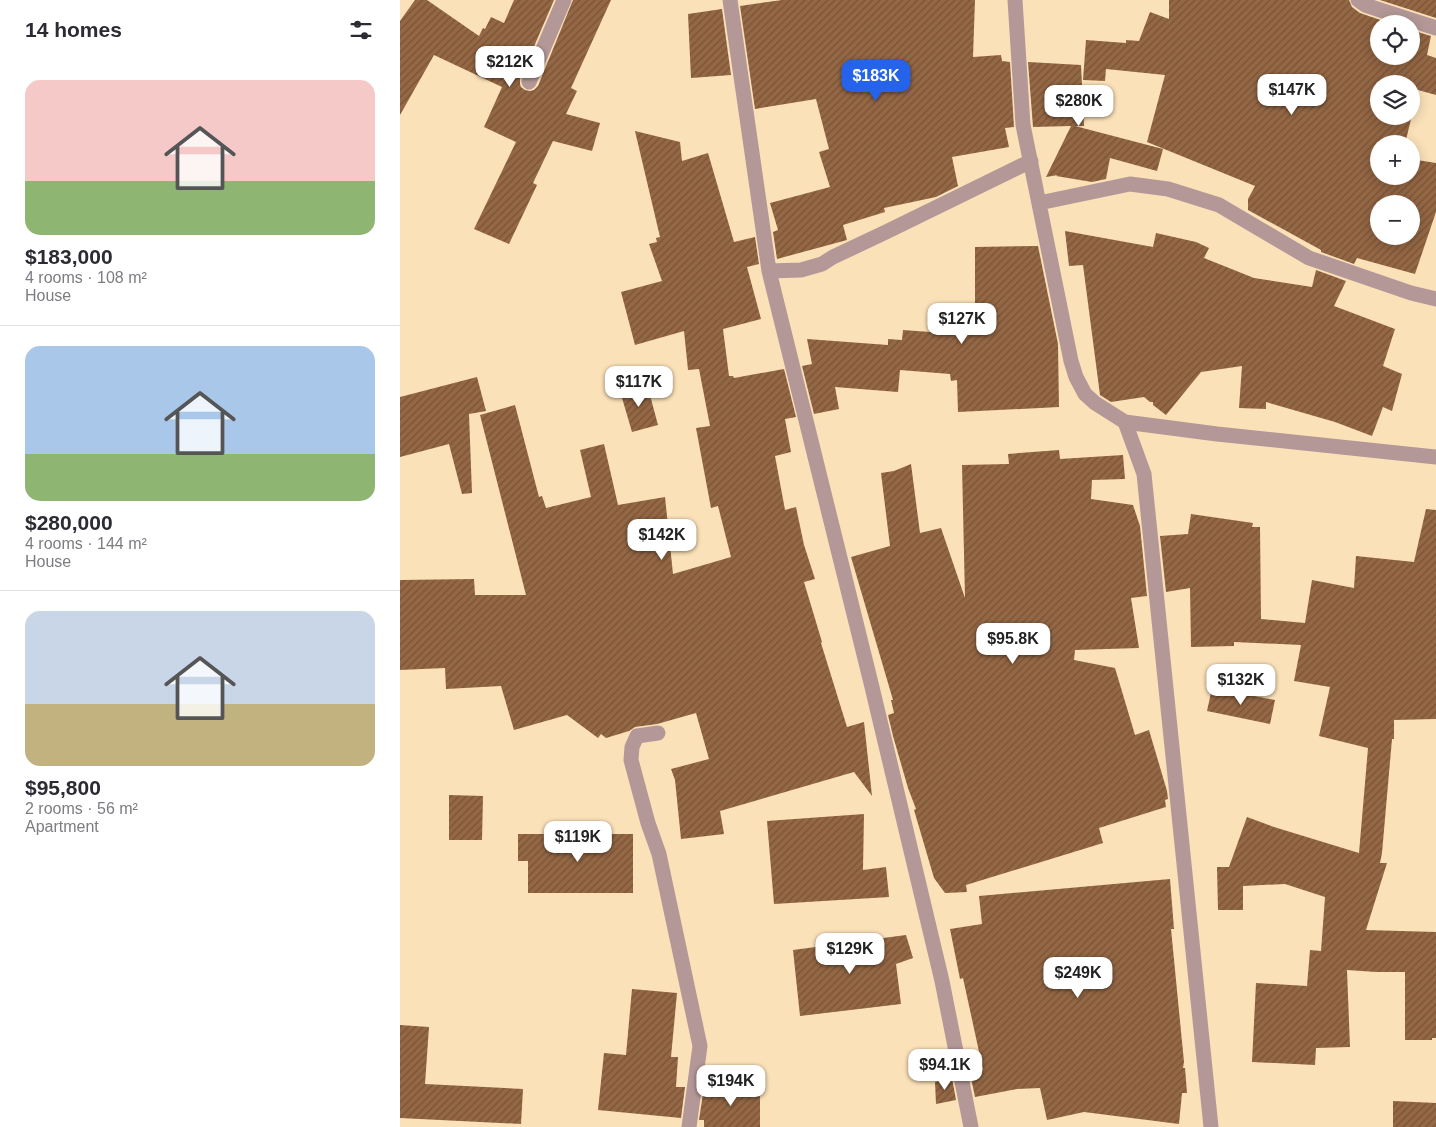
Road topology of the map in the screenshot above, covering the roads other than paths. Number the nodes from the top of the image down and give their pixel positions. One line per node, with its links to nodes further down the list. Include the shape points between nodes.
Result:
1 (564, 0): 6 (street)
2 (730, 0): 9 (street)
3 (1015, 0): 7 (street, via 1023,125)
4 (1358, 0): 5 (street)
5 (1436, 28)
6 (530, 82)
7 (1031, 161): 8 (street); 9 (street, via 822,264 801,270)
8 (1039, 203): 10 (street, via 1130,184 1168,188 1218,205 1309,258 1411,294); 11 (street, via 1076,377 1084,394)
9 (769, 271): 15 (street, via 942,981)
10 (1436, 299)
11 (1125, 422): 12 (street); 16 (street, via 1144,474)
12 (1436, 457)
13 (658, 733): 14 (street, via 637,736 631,760 660,854 700,1046)
14 (689, 1127)
15 (970, 1127)
16 (1211, 1127)

